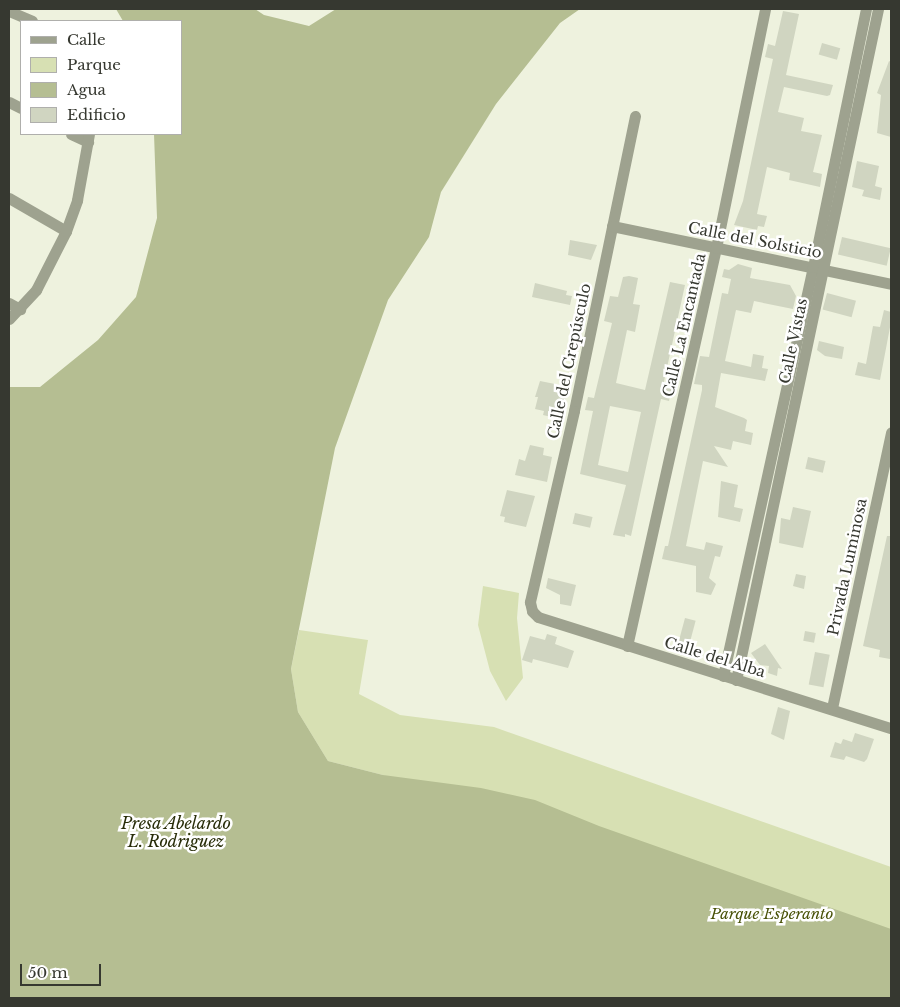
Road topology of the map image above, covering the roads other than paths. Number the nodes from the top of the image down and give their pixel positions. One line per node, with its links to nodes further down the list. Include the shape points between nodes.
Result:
1 (765, 9): 15 (street, Calle La Encantada)
2 (866, 9): 6 (street, Calle Vistas)
3 (878, 9): 7 (street, Calle Vistas)
4 (9, 11): 5 (street)
5 (32, 20)
6 (860, 32): 7 (street); 11 (street, Calle Vistas)
7 (873, 34): 11 (street, Calle Vistas)
8 (635, 116): 13 (street, Calle del Crepúsculo)
9 (76, 135): 10 (street)
10 (89, 138): 14 (street)
11 (842, 152): 16 (street, Calle Vistas)
12 (9, 198): 14 (street)
13 (612, 226): 15 (street, Calle del Solsticio); 25 (street, Calle del Crepúsculo, via 574,412 530,602)
14 (66, 230): 19 (street, via 36,290)
15 (716, 248): 16 (street, Calle del Solsticio); 26 (street, Calle La Encantada)
16 (819, 268): 17 (street, Calle del Solsticio); 21 (street, Calle Vistas)
17 (891, 284)
18 (9, 303): 19 (street)
19 (20, 309): 20 (street)
20 (9, 319)
21 (788, 408): 23 (street, Calle Vistas); 24 (street, Calle Vistas)
22 (891, 432): 29 (street, Privada Luminosa)
23 (754, 536): 24 (street); 27 (street, Calle Vistas)
24 (766, 538): 28 (street, Calle Vistas)
25 (532, 611): 26 (street, Calle del Alba, via 538,617)
26 (626, 646): 27 (street, Calle del Alba)
27 (723, 676): 28 (street, Calle del Alba)
28 (736, 680): 29 (street, Calle del Alba)
29 (832, 708): 30 (street, Calle del Alba)
30 (891, 728)

